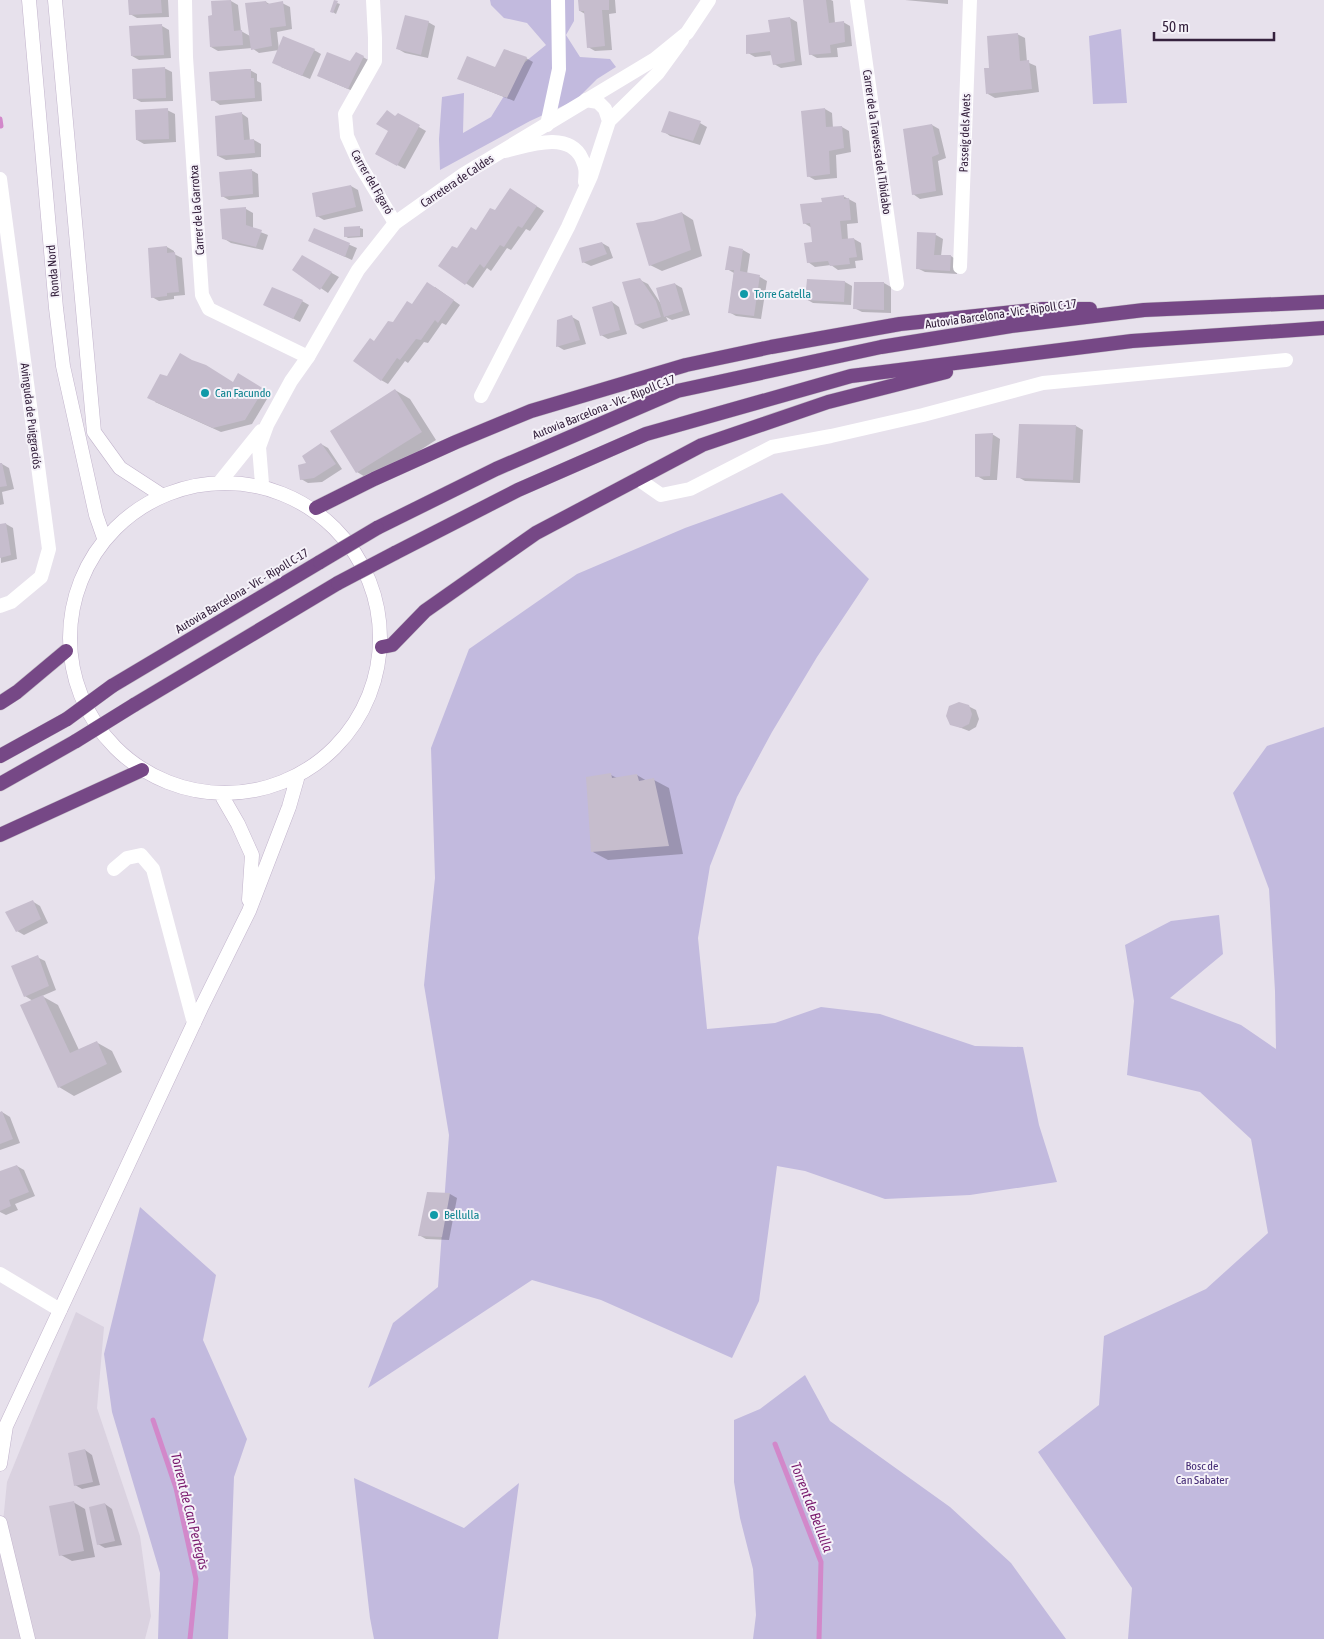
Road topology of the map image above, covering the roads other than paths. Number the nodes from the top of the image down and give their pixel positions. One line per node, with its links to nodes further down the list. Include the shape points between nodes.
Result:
1 (30, 0): 32 (street, Ronda Nord, via 63,366)
2 (55, 0): 30 (street, via 94,432 120,468)
3 (185, 0): 23 (street, Carrer de la Garrotxa, via 202,295 209,309)
4 (373, 0): 16 (street, Carrer del Figaró, via 375,61 345,114 347,136)
5 (558, 0): 12 (street, via 559,69)
6 (709, 0): 9 (street, Carretera de Caldes)
7 (857, 0): 18 (street, Carrer de la Travessa del Tibidabo)
8 (970, 0): 17 (street, Passeig dels Avets)
9 (687, 33): 10 (street, Carretera de Caldes, via 655,59); 11 (street, via 658,73)
10 (586, 100): 11 (street, via 598,102 605,109); 12 (street, Carretera de Caldes)
11 (609, 121): 15 (street)
12 (547, 124): 13 (street, Carretera de Caldes)
13 (501, 152): 15 (street, via 543,142 563,143 579,152 587,170); 16 (street, Carretera de Caldes)
14 (0, 179): 33 (street, Avinguda de Puiggraciós, via 49,549 41,578 11,602)
15 (584, 192): 25 (street)
16 (395, 223): 23 (street, Carretera de Caldes, via 358,270)
17 (960, 267)
18 (896, 284)
19 (1324, 302): 20 (highway, Autovia Barcelona - Vic - Ripoll C-17)
20 (1144, 310): 31 (highway, via 1043,308 900,324 686,365 530,410 382,475); 37 (highway, Autovia Barcelona - Vic - Ripoll C-17, bridge, via 1011,326 881,347 677,391 496,469 377,528 112,686 67,719)
21 (1324, 328): 22 (highway)
22 (1132, 341): 27 (highway, via 944,372 828,402 702,446); 40 (highway, bridge, via 851,376 646,434 518,490 338,583)
23 (308, 357): 26 (street, Carretera de Caldes)
24 (1286, 360): 27 (street, via 1043,383 923,415 772,448 690,489 661,495)
25 (482, 396)
26 (267, 425): 28 (street); 29 (street, via 259,447)
27 (638, 479): 34 (highway, via 536,533 425,611 392,645)
28 (220, 482): 29 (street); 30 (street)
29 (262, 484): 31 (street)
30 (163, 496): 32 (street, via 136,510)
31 (316, 508): 34 (street, via 350,536 362,555 379,612)
32 (104, 538): 35 (street, via 79,589)
33 (0, 606)
34 (382, 647): 39 (street, via 373,677 359,706 337,739)
35 (66, 651): 36 (highway); 38 (street, via 91,718 118,750)
36 (0, 702)
37 (0, 756)
38 (142, 770): 41 (street, via 166,784); 42 (highway)
39 (297, 779): 41 (street); 44 (street)
40 (0, 784)
41 (223, 798): 44 (street, via 252,855)
42 (0, 836)
43 (114, 869): 45 (street, via 127,858 141,856 153,868)
44 (249, 911): 45 (street)
45 (194, 1023): 47 (street)
46 (0, 1274): 47 (street)
47 (60, 1310): 48 (street, via 6,1426)
48 (0, 1464)
49 (0, 1523): 50 (street)
50 (28, 1639)

